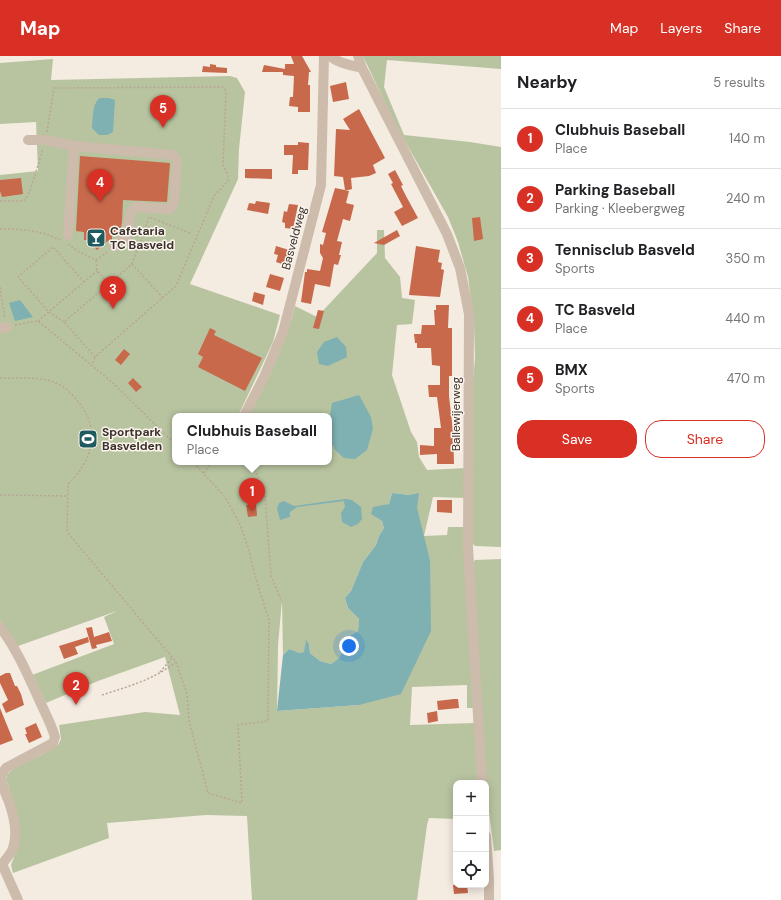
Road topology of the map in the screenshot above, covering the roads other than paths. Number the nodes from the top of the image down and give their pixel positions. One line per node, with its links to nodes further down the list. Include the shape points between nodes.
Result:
1 (324, 56): 9 (street, Basveldweg, via 321,185 283,332)
2 (330, 56): 4 (street, via 334,60)
3 (358, 56): 4 (street, Ballewijerweg)
4 (362, 68): 11 (street, Ballewijerweg, via 447,234 460,268 470,314 468,547)
5 (28, 140): 6 (street, via 46,140)
6 (74, 146): 7 (street); 8 (street, via 173,155 178,160 174,204 170,209 135,207 131,212 126,237)
7 (64, 238)
8 (114, 246)
9 (246, 413)
10 (0, 627): 13 (street, via 17,653 47,715 55,738 53,743 6,768 1,774 1,782 13,814 15,828 13,848)
11 (482, 780)
12 (487, 852): 14 (street)
13 (1, 864): 15 (street)
14 (488, 899)
15 (18, 900)

